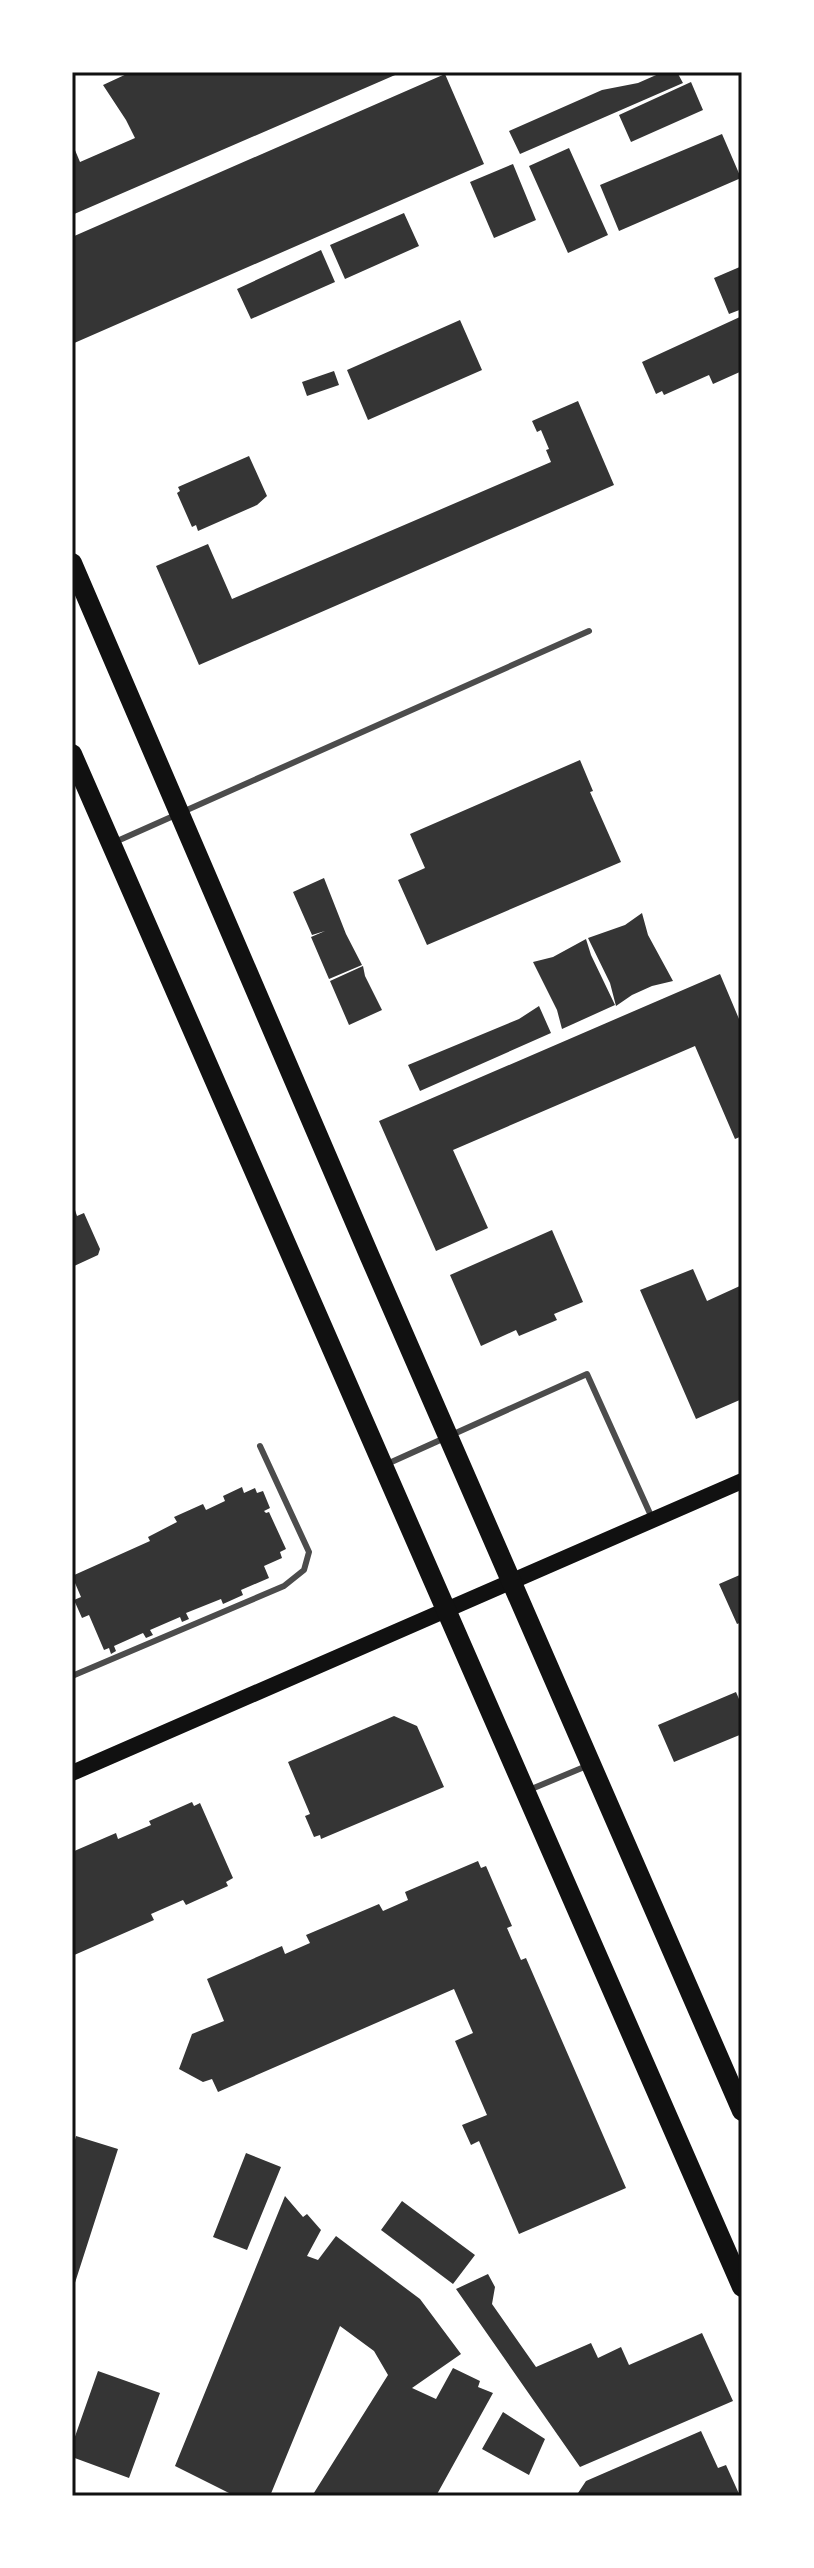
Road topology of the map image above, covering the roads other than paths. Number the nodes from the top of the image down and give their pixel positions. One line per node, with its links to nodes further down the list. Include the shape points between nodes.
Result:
1 (72, 563): 4 (main road)
2 (589, 631): 4 (lane)
3 (72, 754): 5 (main road)
4 (178, 814): 5 (lane); 6 (main road)
5 (111, 843): 8 (main road)
6 (448, 1437): 8 (lane); 10 (lane, via 587,1374); 11 (main road)
7 (260, 1446): 13 (lane, via 309,1552 304,1570 284,1586)
8 (384, 1465): 12 (main road)
9 (742, 1481): 10 (main road)
10 (653, 1521): 11 (main road)
11 (512, 1583): 12 (main road); 14 (main road)
12 (447, 1611): 15 (main road); 16 (main road)
13 (72, 1676)
14 (591, 1764): 16 (lane); 17 (main road)
15 (72, 1773)
16 (526, 1791): 18 (main road)
17 (742, 2111)
18 (742, 2287)

